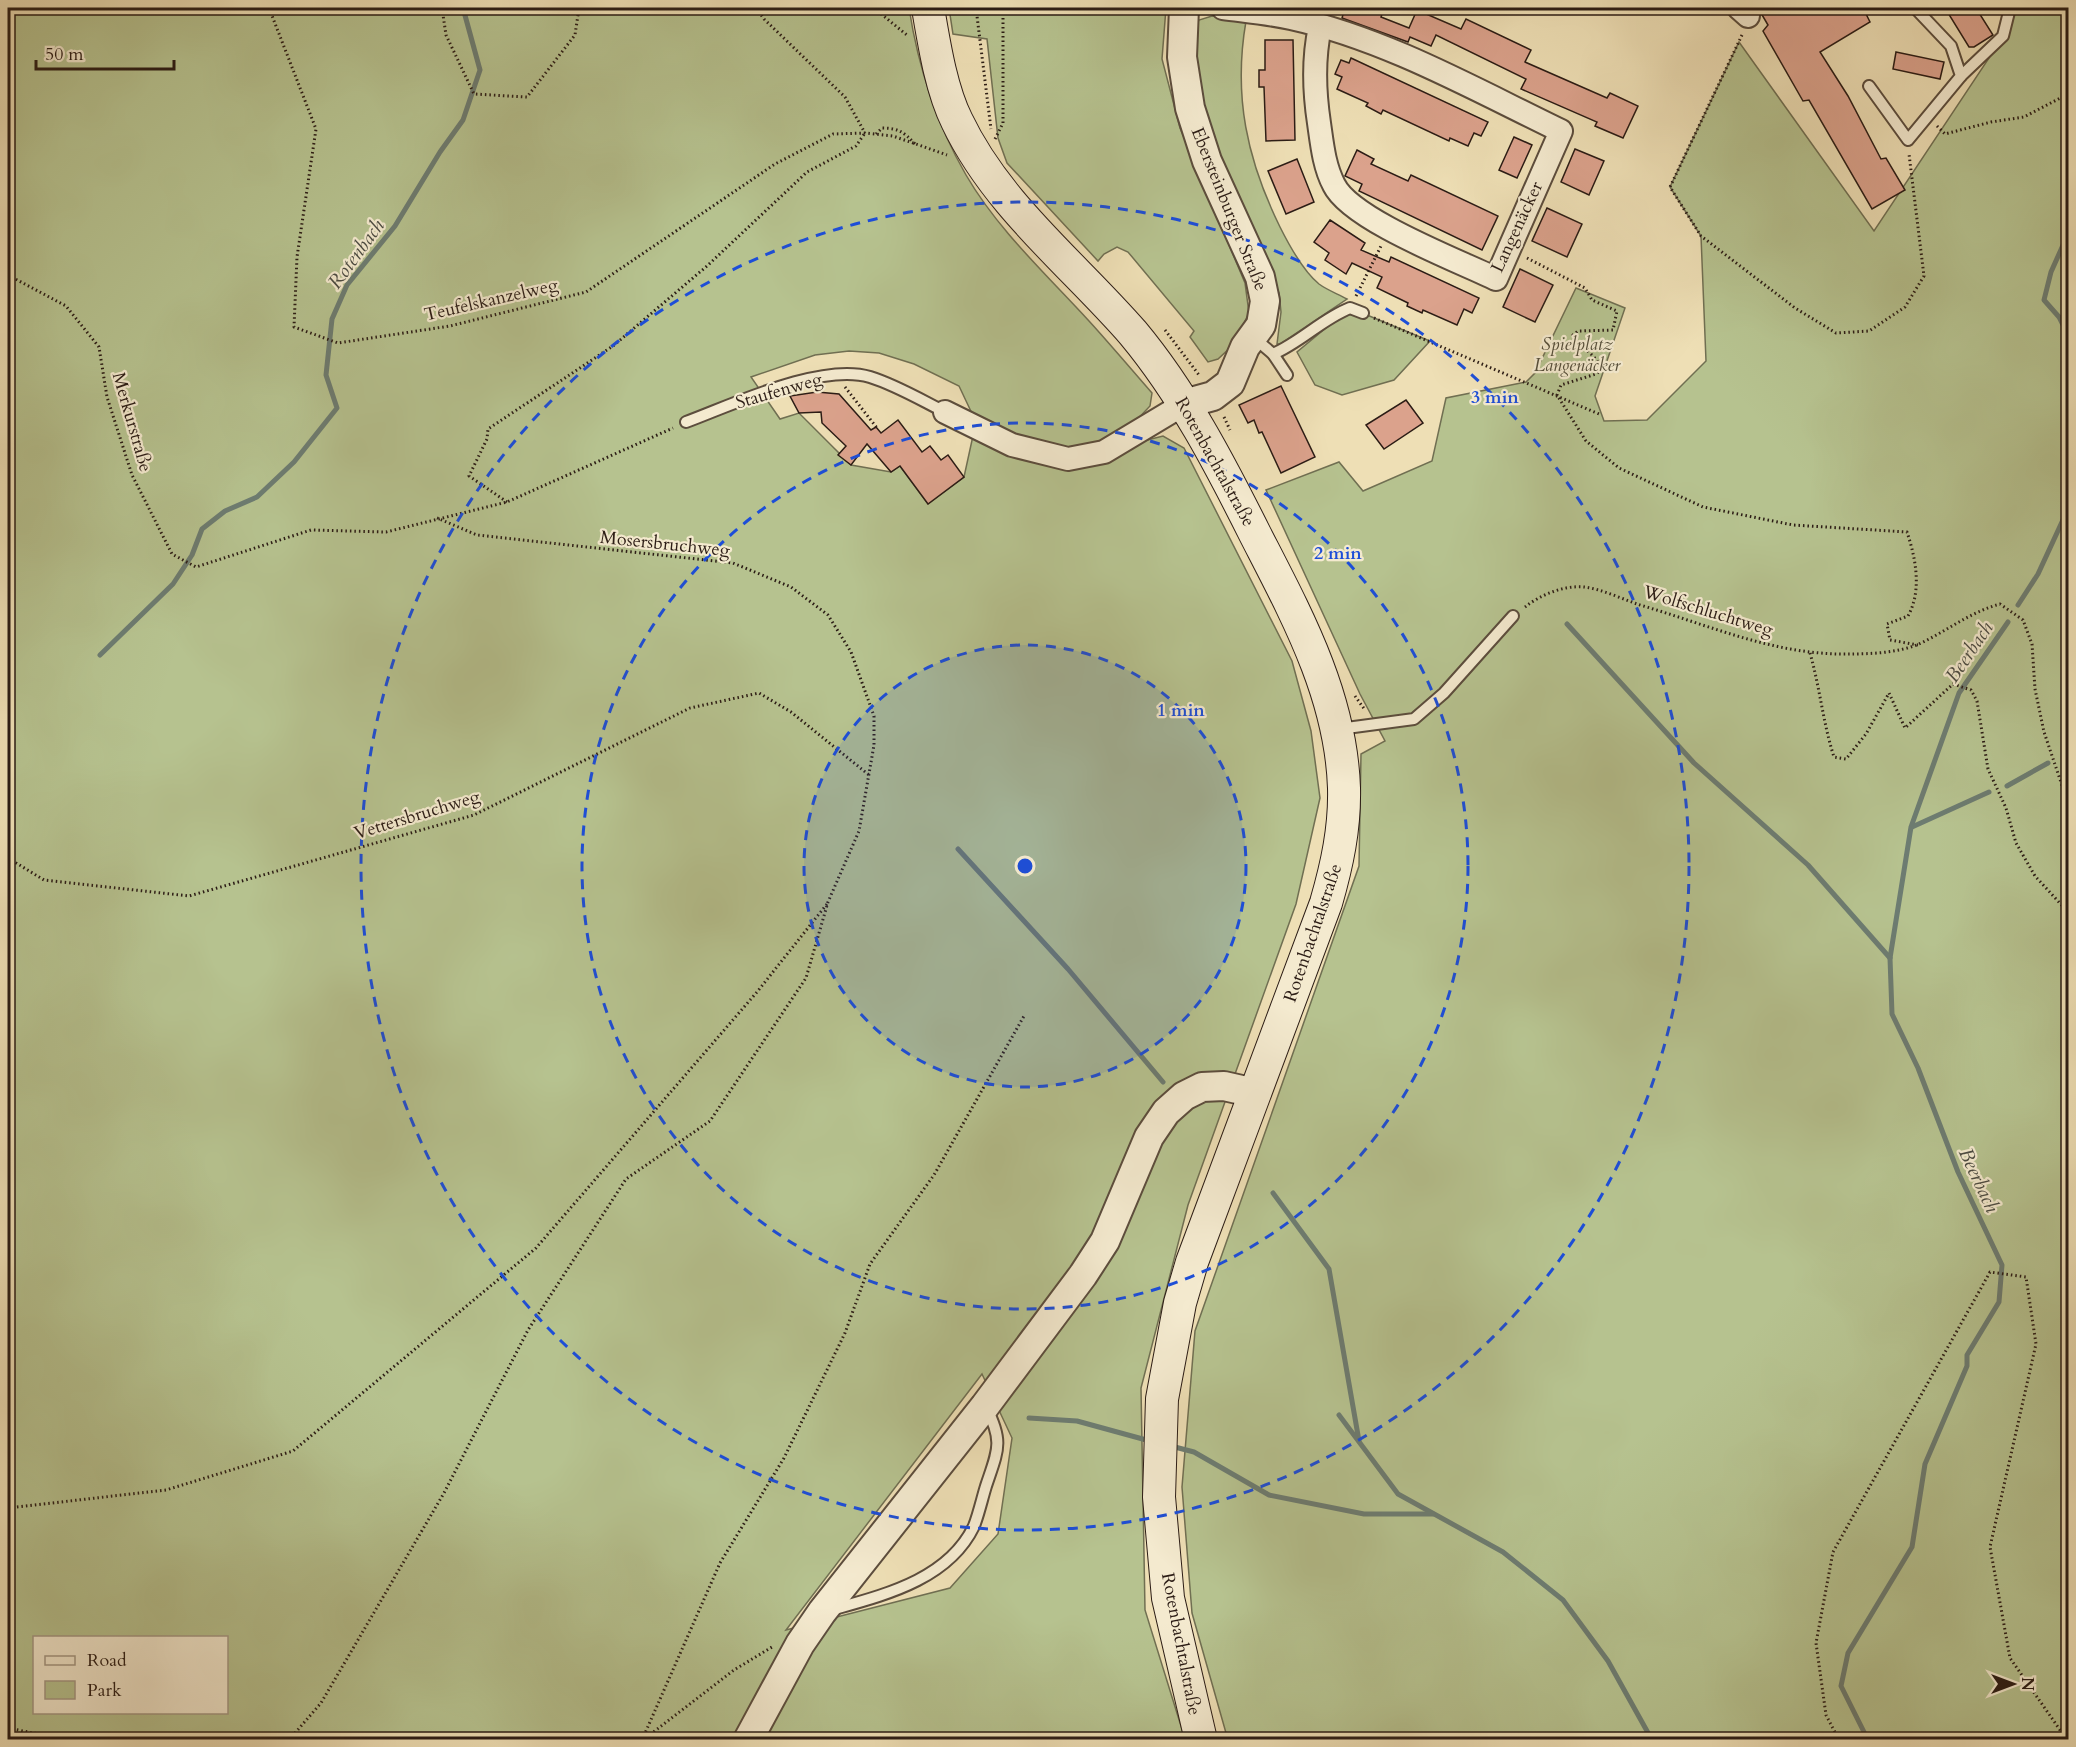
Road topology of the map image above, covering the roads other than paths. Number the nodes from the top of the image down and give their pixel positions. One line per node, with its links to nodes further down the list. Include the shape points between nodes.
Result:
1 (928, 8): 12 (main road, Rotenbachtalstraße, via 956,119 985,149 1010,203 1134,335)
2 (1184, 8): 10 (street, Ebersteinburger Straße, via 1182,57 1190,108 1207,161 1263,288 1265,313)
3 (1223, 8): 6 (street, Langenäcker, via 1290,18)
4 (1915, 8): 7 (lane, via 1951,46)
5 (2010, 8): 7 (lane, via 2003,36)
6 (1320, 27): 6 (street, Langenäcker, via 1420,63 1561,131 1496,279 1388,228 1359,211 1335,187 1324,157 1317,110 1314,55)
7 (1961, 76): 8 (lane, via 1908,140)
8 (1869, 86)
9 (1363, 313): 10 (lane, via 1350,308 1337,313 1289,347)
10 (1257, 346): 11 (lane); 12 (street, Ebersteinburger Straße, via 1230,383 1213,396)
11 (1287, 375)
12 (1184, 404): 13 (street, Staufenweg, via 1104,452 1068,459 1012,445); 16 (main road, Rotenbachtalstraße, via 1300,622 1322,675)
13 (945, 412): 14 (lane, Staufenweg, via 870,377 844,374 771,390)
14 (686, 422)
15 (1513, 616): 16 (lane, via 1444,693 1414,719)
16 (1336, 729): 17 (main road, Rotenbachtalstraße, via 1344,788 1341,851 1326,903)
17 (1255, 1094): 18 (street, via 1224,1086 1202,1087 1166,1112 1149,1137 1105,1241); 21 (main road, Rotenbachtalstraße, via 1192,1262 1162,1399 1159,1497 1168,1598)
18 (985, 1406): 19 (street); 19 (lane, via 998,1431 997,1455 973,1527 947,1563 894,1592)
19 (822, 1612): 20 (street, via 800,1644)
20 (748, 1740)
21 (1201, 1740)

